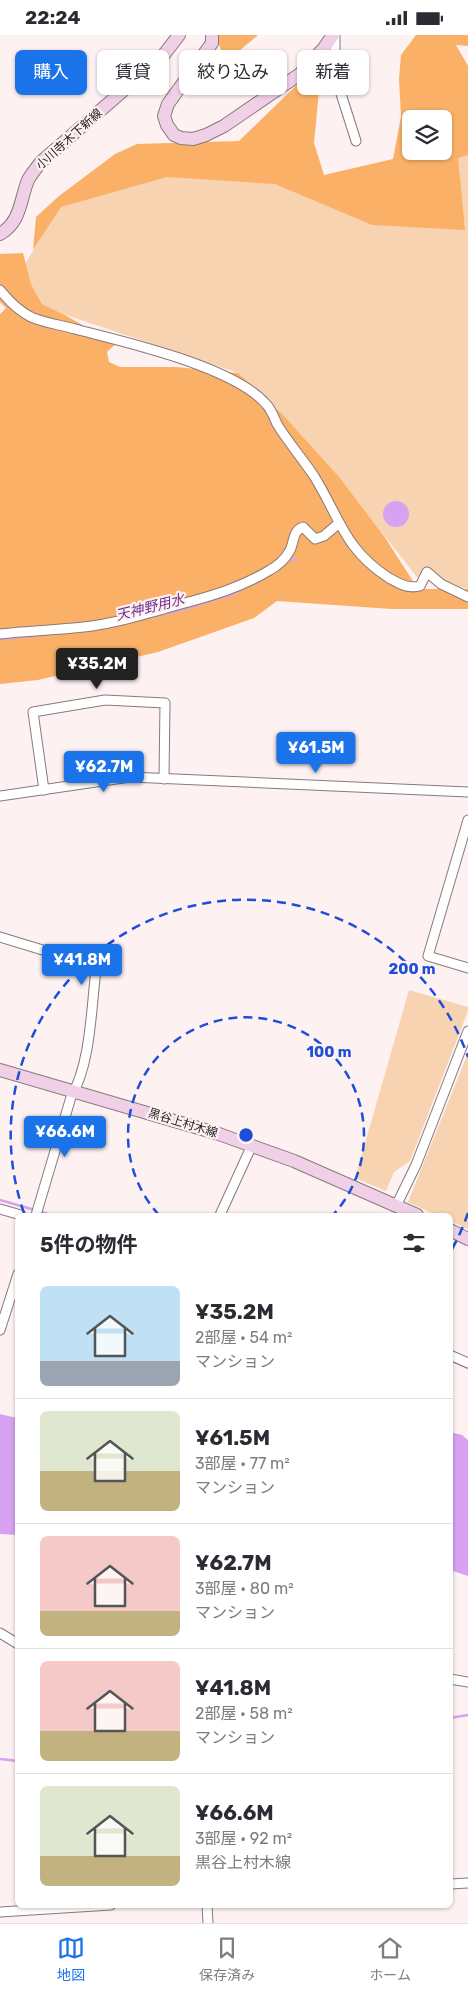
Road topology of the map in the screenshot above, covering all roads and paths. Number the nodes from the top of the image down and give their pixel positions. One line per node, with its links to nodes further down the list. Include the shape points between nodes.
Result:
1 (179, 35): 5 (main road, 小川寺木下新線, via 162,57 42,161 28,181 16,219 9,229)
2 (212, 35): 3 (main road, via 212,43 168,104 164,116 174,135 181,138 193,139 224,126 300,75)
3 (334, 35): 4 (street, via 334,75)
4 (356, 141)
5 (0, 234)
6 (0, 290): 7 (street, via 31,317 197,364 251,391 267,404 315,478)
7 (339, 523): 8 (street, via 353,547 373,567 399,584 411,588 420,585 427,572 441,584); 9 (street, via 315,539 306,528 297,529 285,559 242,584 217,594 85,627)
8 (468, 597)
9 (0, 634)
10 (164, 779): 11 (street, via 130,777); 11 (street, via 165,703 105,700 33,712); 12 (street)
11 (44, 790): 13 (street)
12 (468, 792)
13 (0, 796)
14 (468, 820): 16 (street, via 428,956)
15 (0, 937): 19 (street, via 92,965 96,970 86,1049)
16 (468, 968)
17 (468, 1031): 21 (street, via 416,1165)
18 (0, 1070): 19 (main road, 黒谷上村木線)
19 (75, 1091): 20 (main road, 黒谷上村木線); 24 (street)
20 (252, 1145): 21 (main road, 黒谷上村木線); 25 (street)
21 (396, 1206): 26 (main road, 黒谷上村木線)
22 (0, 1209): 23 (street)
23 (15, 1213)
24 (37, 1213)
25 (221, 1213)
26 (412, 1213)
27 (453, 1232): 28 (main road)
28 (468, 1239)
29 (15, 1283): 30 (street)
30 (0, 1330)
31 (453, 1356): 32 (street)
32 (468, 1363)
33 (0, 1633): 34 (street)
34 (15, 1642)
35 (453, 1680): 36 (street)
36 (468, 1682)
37 (468, 1883): 38 (street)
38 (453, 1884)
39 (63, 1908): 41 (street)
40 (207, 1908): 42 (street)
41 (0, 1912)
42 (208, 1923)

